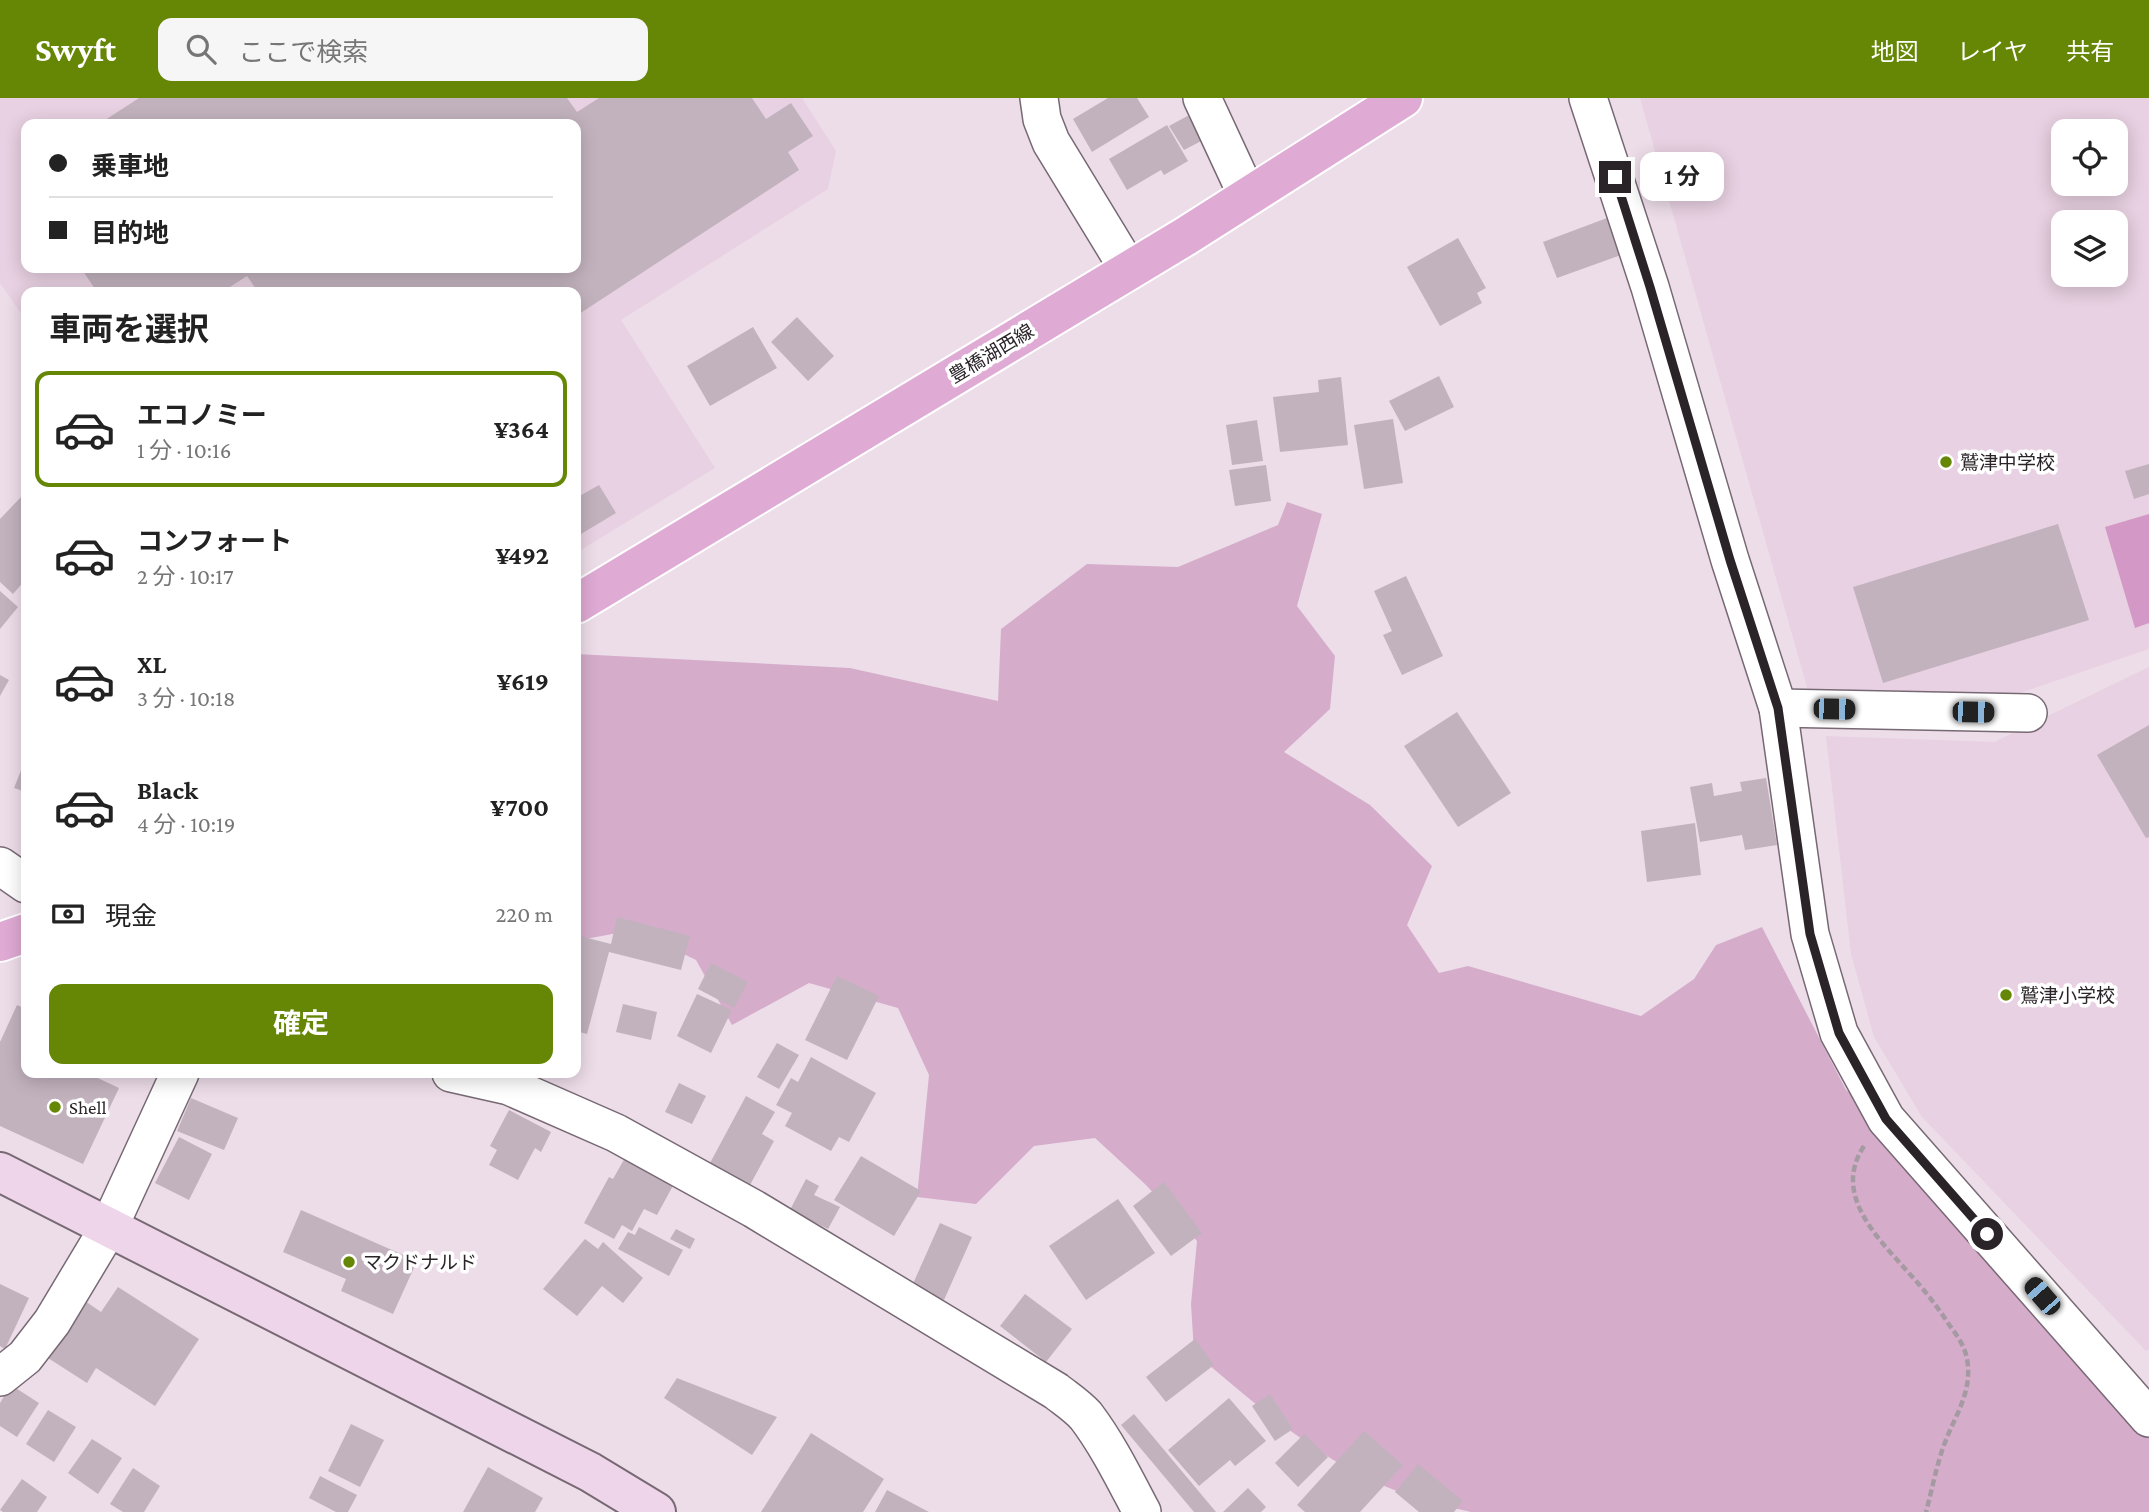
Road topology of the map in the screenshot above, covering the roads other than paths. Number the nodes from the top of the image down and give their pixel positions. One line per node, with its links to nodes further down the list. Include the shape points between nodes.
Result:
1 (1202, 98): 5 (street)
2 (1403, 98): 5 (main road, 豊橋湖西線)
3 (1588, 98): 8 (street)
4 (1033, 101): 6 (street, via 1051,142)
5 (1248, 197): 6 (main road, 豊橋湖西線)
6 (1129, 270): 7 (main road, 豊橋湖西線)
7 (581, 601)
8 (1778, 708): 9 (street); 19 (street, via 1810,934 1839,1033 1886,1119)
9 (2028, 713)
10 (0, 866): 11 (street)
11 (21, 881)
12 (21, 935): 13 (main road)
13 (0, 942)
14 (178, 1078): 17 (street)
15 (473, 1078): 21 (street, via 509,1086 616,1133 804,1239 1056,1391 1085,1415)
16 (0, 1172): 17 (street)
17 (109, 1227): 18 (street, via 52,1322 25,1357); 20 (street, via 590,1472)
18 (0, 1377)
19 (2149, 1418)
20 (656, 1512)
21 (1142, 1512)

